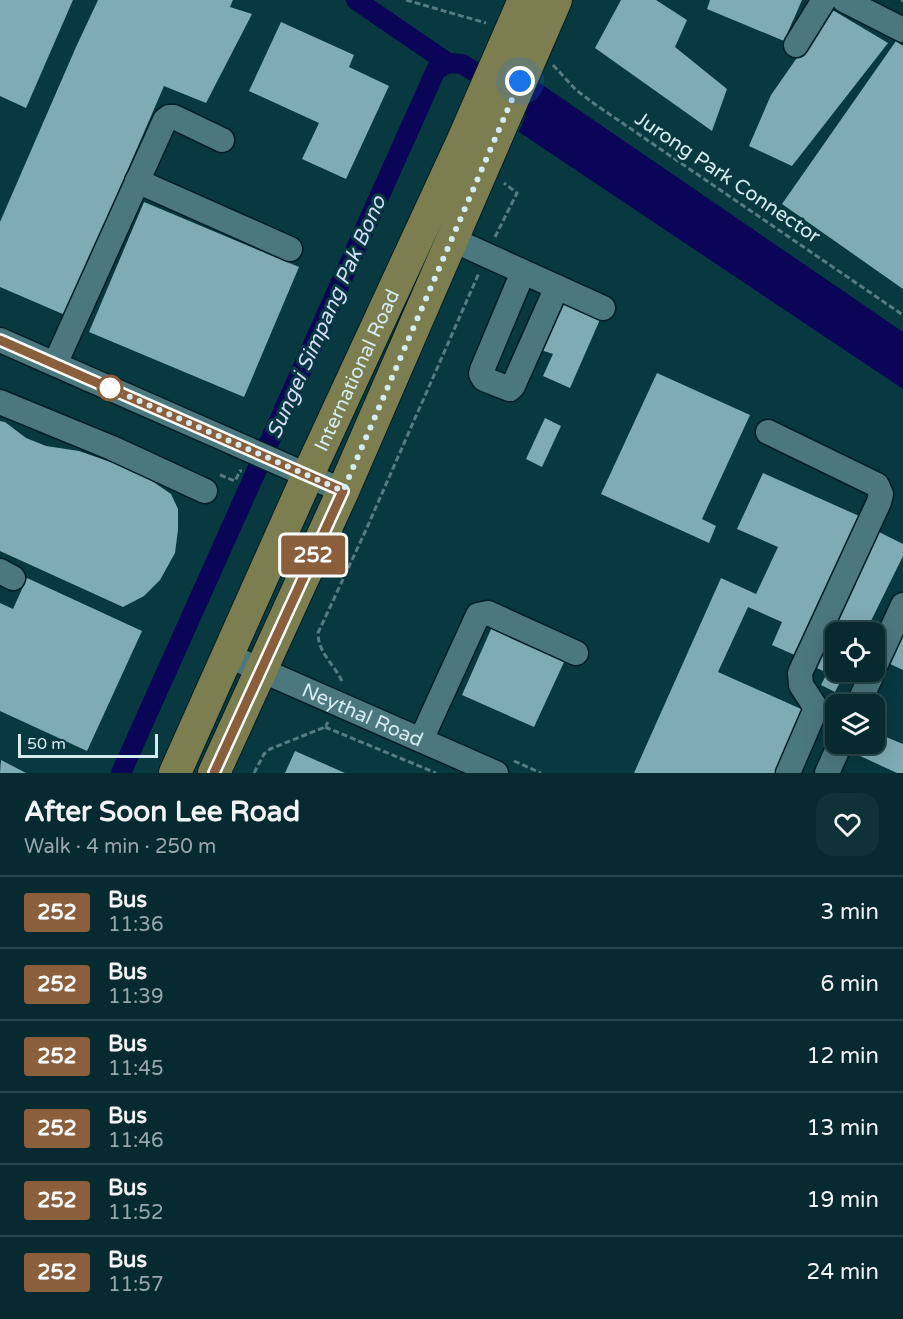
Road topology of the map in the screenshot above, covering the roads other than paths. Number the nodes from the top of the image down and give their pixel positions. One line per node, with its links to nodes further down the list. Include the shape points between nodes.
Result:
1 (524, 0): 7 (main road, International Road)
2 (556, 0): 7 (main road, International Road)
3 (824, 0): 6 (street)
4 (844, 0): 5 (street)
5 (903, 30)
6 (796, 45)
7 (518, 50): 9 (main road, International Road)
8 (222, 140): 10 (street, via 169,117)
9 (482, 159): 11 (main road, International Road); 20 (main road, International Road)
10 (137, 181): 12 (street); 17 (street)
11 (451, 239): 13 (street); 22 (main road, International Road)
12 (290, 249)
13 (524, 272): 14 (street); 14 (street, via 482,370 484,379 507,388 513,386)
14 (557, 287): 15 (street)
15 (603, 308)
16 (0, 340): 17 (street)
17 (55, 364): 20 (street)
18 (0, 402): 21 (street)
19 (768, 432): 33 (street, via 877,485 881,494 800,673 801,685 816,708)
20 (297, 471): 22 (street); 26 (main road, International Road)
21 (205, 491)
22 (343, 491): 27 (main road, International Road)
23 (903, 605): 24 (street)
24 (885, 645)
25 (576, 653): 28 (street, via 488,613 478,615)
26 (229, 656): 27 (street, Neythal Road); 30 (main road, International Road)
27 (261, 669): 28 (street, Neythal Road); 31 (main road, International Road)
28 (422, 740): 32 (street, Neythal Road)
29 (836, 754): 34 (street)
30 (175, 773)
31 (214, 773)
32 (496, 773)
33 (788, 773)
34 (827, 773)

